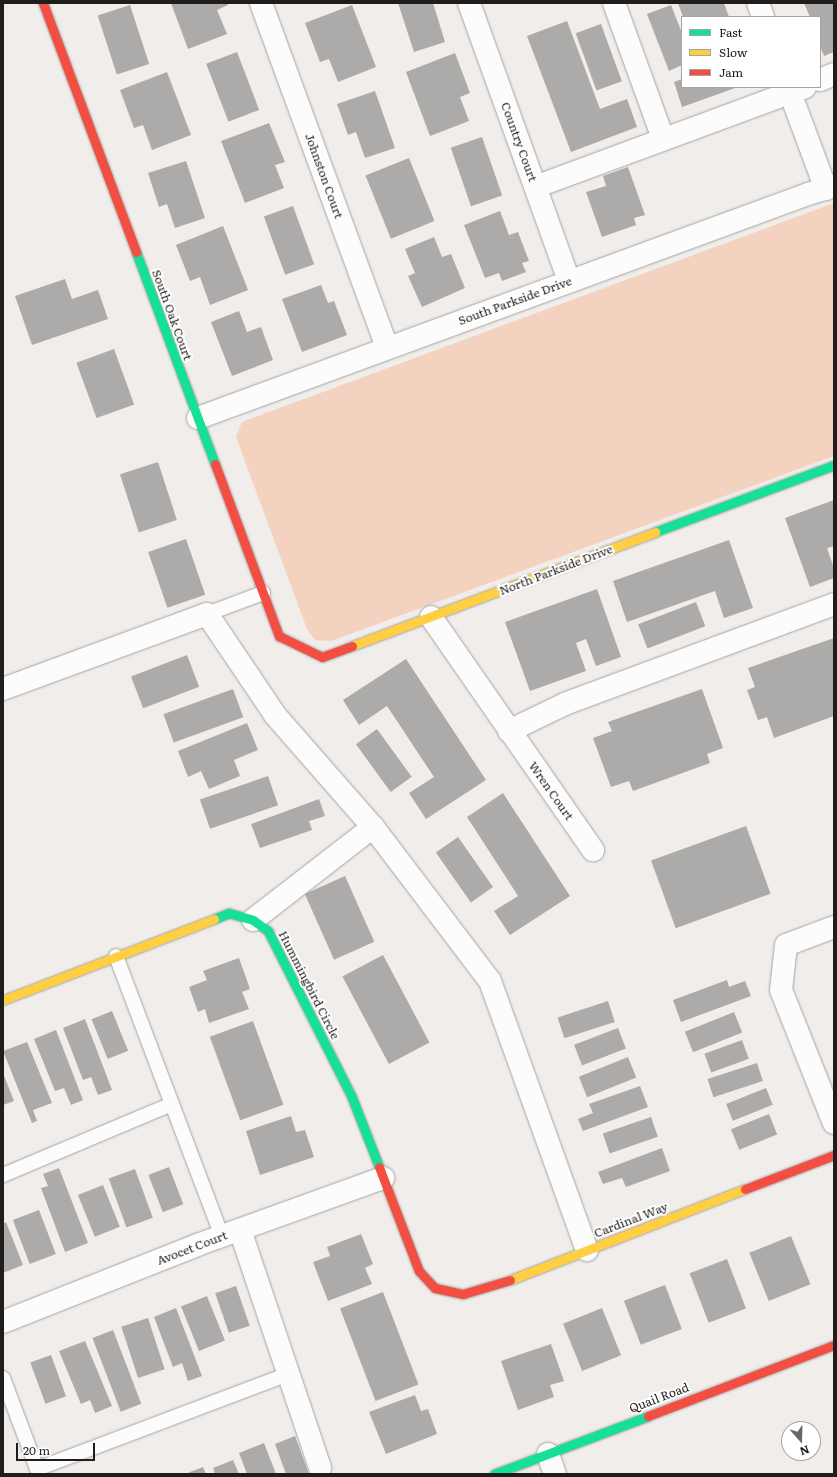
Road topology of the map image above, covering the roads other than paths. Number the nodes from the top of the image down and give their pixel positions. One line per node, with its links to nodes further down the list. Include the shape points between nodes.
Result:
1 (43, 3): 15 (street, South Oak Court)
2 (260, 3): 14 (street, Johnston Court)
3 (469, 3): 11 (street, Country Court)
4 (614, 3): 10 (street)
5 (758, 3): 6 (street)
6 (763, 16)
7 (834, 74): 8 (street)
8 (821, 80)
9 (795, 89): 10 (street); 12 (street)
10 (663, 138): 11 (street)
11 (535, 187): 13 (street, Country Court)
12 (830, 188): 13 (street, South Parkside Drive)
13 (569, 281): 14 (street, South Parkside Drive)
14 (388, 348): 15 (street, South Parkside Drive)
15 (198, 418): 17 (street, South Oak Court)
16 (834, 465): 20 (street, North Parkside Drive)
17 (263, 594): 19 (lane); 21 (street, South Oak Court)
18 (834, 604): 23 (street, via 567,703)
19 (207, 614): 22 (street); 24 (street, via 275,715)
20 (431, 617): 21 (street, North Parkside Drive, via 322,656); 23 (street, Wren Court)
21 (279, 636)
22 (3, 690)
23 (509, 731): 25 (street, Wren Court)
24 (373, 827): 26 (street); 36 (street, via 490,981)
25 (593, 850)
26 (253, 920): 28 (street, Hummingbird Circle, via 230,913); 34 (street, Hummingbird Circle, via 268,931 351,1095)
27 (834, 927): 31 (street, via 786,945 781,990)
28 (116, 956): 29 (street, Hummingbird Circle); 30 (lane)
29 (3, 1000)
30 (172, 1104): 33 (lane); 35 (lane)
31 (834, 1123)
32 (834, 1155): 36 (street, Cardinal Way)
33 (3, 1175)
34 (383, 1178): 35 (street, Avocet Court); 37 (street, Hummingbird Circle, via 419,1271)
35 (231, 1233): 38 (street, Avocet Court); 40 (street)
36 (587, 1250): 37 (street, Cardinal Way, via 486,1289 463,1294)
37 (435, 1288)
38 (3, 1322)
39 (834, 1345): 42 (street, Quail Road)
40 (288, 1374): 43 (street); 44 (lane)
41 (3, 1378): 44 (lane)
42 (551, 1464): 45 (street, Quail Road)
43 (320, 1468)
44 (38, 1472)
45 (494, 1474)

